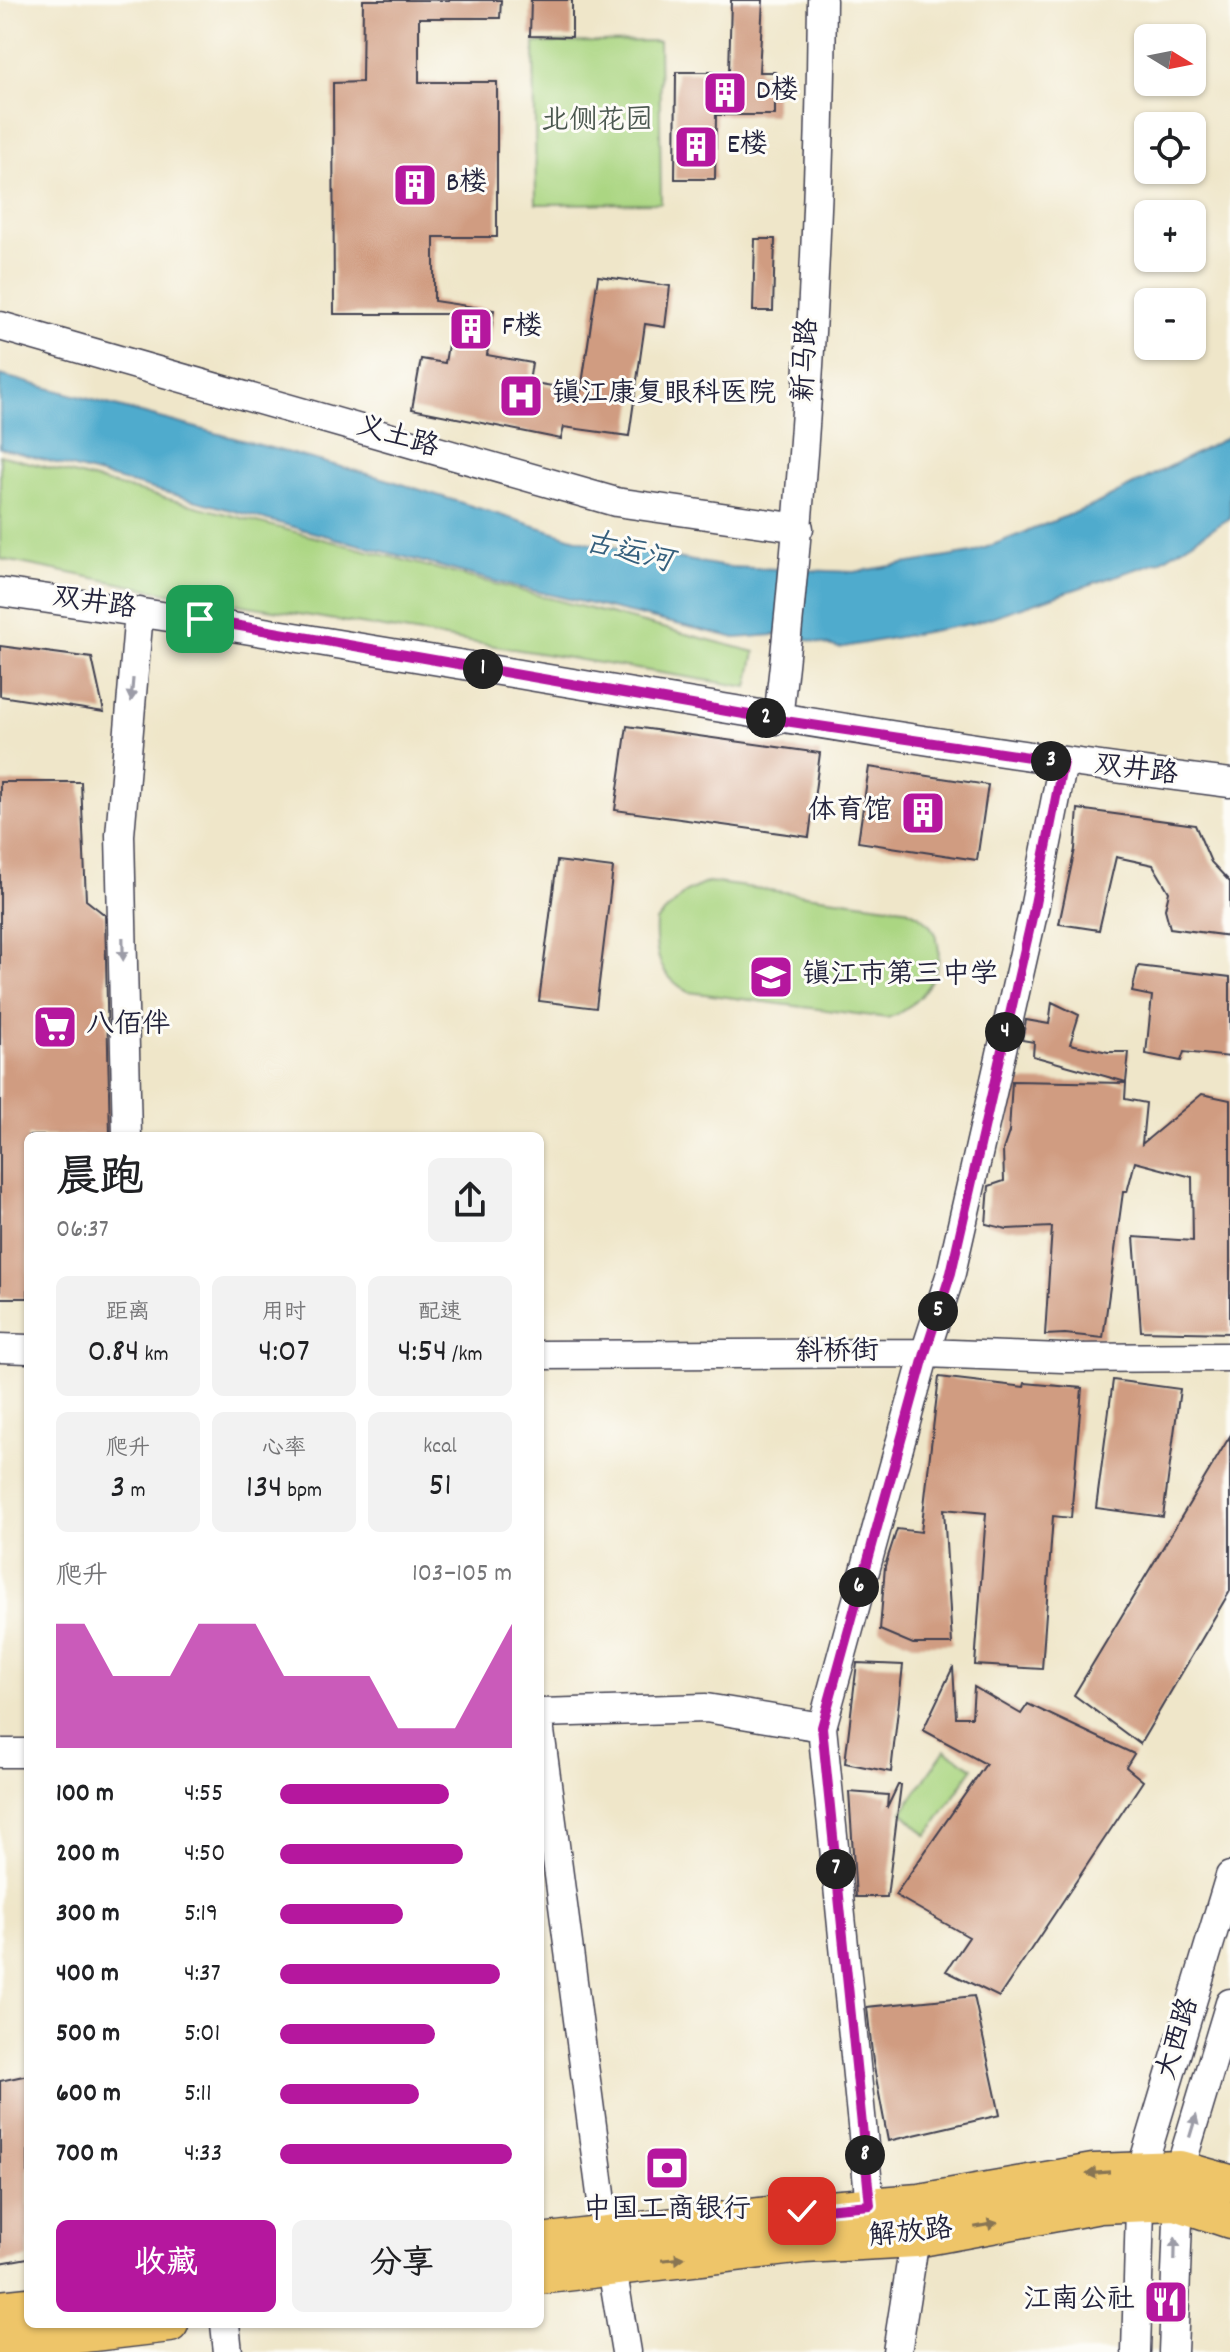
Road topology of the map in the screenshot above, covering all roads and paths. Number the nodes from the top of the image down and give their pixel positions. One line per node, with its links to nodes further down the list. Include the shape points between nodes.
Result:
1 (822, 0): 3 (street, 新马路)
2 (0, 326): 3 (street, 义土路, via 616,502)
3 (799, 528): 6 (street, 新马路)
4 (0, 592): 5 (street, 双井路)
5 (139, 612): 6 (street, 双井路); 9 (street, one-way to 9, via 120,835)
6 (778, 720): 7 (street, 双井路)
7 (1063, 762): 8 (street, 双井路); 12 (street, via 951,1273)
8 (1230, 783)
9 (127, 1132)
10 (0, 1348): 11 (street)
11 (24, 1349)
12 (925, 1353): 13 (street, 斜桥街); 14 (street, 斜桥街); 16 (street)
13 (544, 1355)
14 (1230, 1357)
15 (544, 1713): 16 (street, via 706,1708)
16 (822, 1727): 26 (street)
17 (0, 1753): 18 (street)
18 (24, 1753)
19 (544, 1761): 30 (street)
20 (1230, 1876): 24 (street, 大西路)
21 (1230, 2003): 23 (street, 大西路, one-way to 21)
22 (1230, 2183): 23 (main road, 解放路)
23 (1178, 2186): 24 (main road, 解放路); 27 (main road, 解放路); 41 (street, 大西路, one-way to 23)
24 (1140, 2187): 25 (main road, 解放路, one-way to 25, via 1093,2172); 28 (main road, 解放路, one-way to 24, via 1100,2205); 40 (street, 大西路)
25 (919, 2202): 26 (main road, 解放路); 28 (street)
26 (870, 2205): 30 (main road, 解放路)
27 (1230, 2220)
28 (916, 2239): 30 (main road, 解放路, one-way to 28); 39 (street)
29 (544, 2242): 30 (main road, 解放路)
30 (610, 2249): 31 (main road, 解放路); 38 (street)
31 (544, 2274)
32 (24, 2306): 33 (main road)
33 (0, 2309)
34 (136, 2328): 36 (main road)
35 (225, 2328): 37 (street)
36 (0, 2344)
37 (228, 2352)
38 (626, 2352)
39 (897, 2352)
40 (1136, 2352)
41 (1173, 2352)

